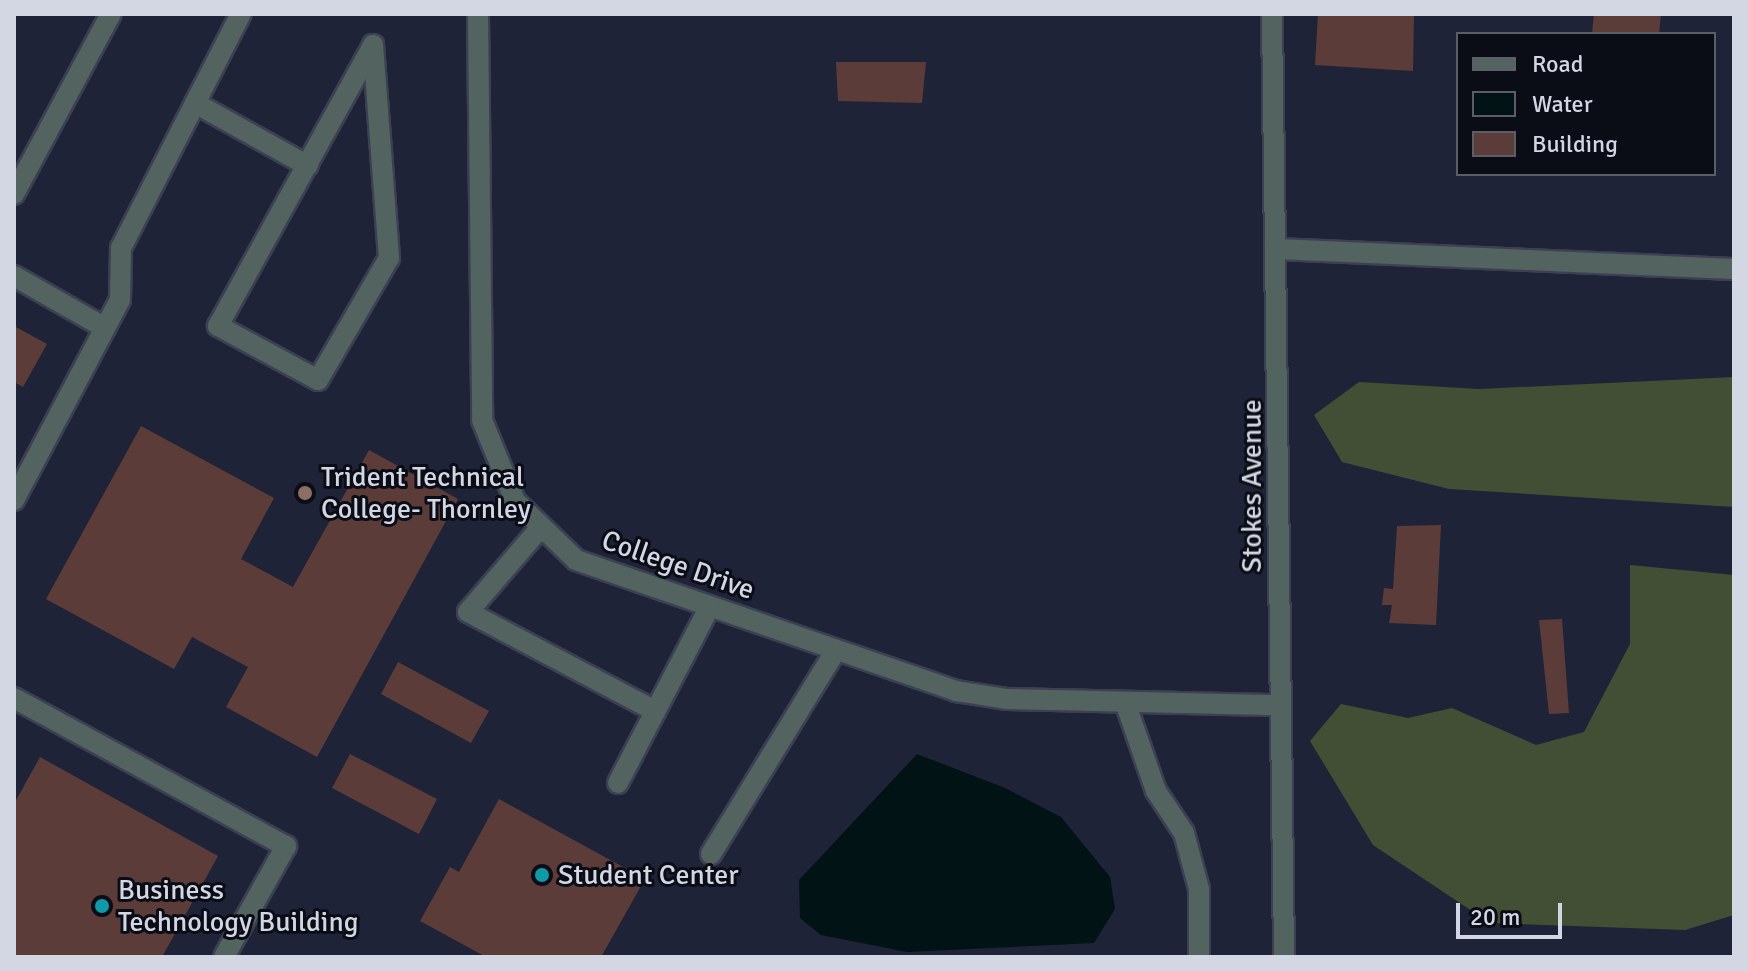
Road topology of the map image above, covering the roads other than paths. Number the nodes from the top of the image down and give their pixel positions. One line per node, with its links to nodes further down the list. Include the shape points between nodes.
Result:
1 (111, 14): 7 (street)
2 (241, 14): 5 (street)
3 (478, 14): 13 (street, College Drive, via 482,420 515,501)
4 (1272, 14): 8 (street, Stokes Avenue)
5 (195, 103): 6 (street); 11 (street, via 121,248 120,300)
6 (308, 166): 6 (street, via 373,45 389,258 318,380 218,326)
7 (14, 194)
8 (1276, 249): 9 (street); 18 (street, Stokes Avenue)
9 (1734, 269)
10 (14, 276): 11 (street)
11 (105, 328): 12 (street)
12 (14, 500)
13 (541, 527): 14 (street, College Drive, via 576,560); 19 (street, via 468,612)
14 (710, 606): 15 (street, College Drive); 19 (street)
15 (836, 650): 17 (street, College Drive, via 956,691 1007,699); 21 (street)
16 (14, 698): 22 (street, via 286,846)
17 (1125, 702): 18 (street, College Drive); 23 (street, via 1156,791 1184,833 1199,889)
18 (1280, 705): 24 (street, Stokes Avenue)
19 (655, 711): 20 (street)
20 (618, 783)
21 (711, 854)
22 (224, 957)
23 (1199, 957)
24 (1284, 957)

